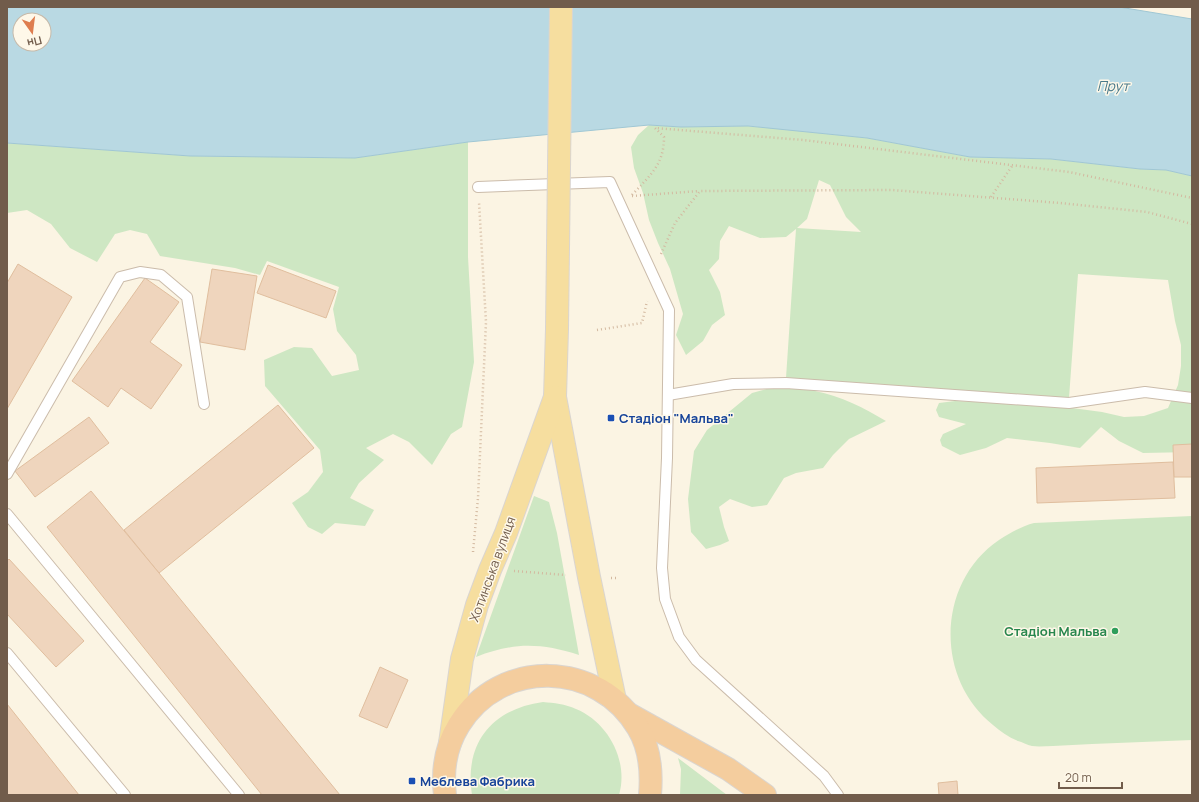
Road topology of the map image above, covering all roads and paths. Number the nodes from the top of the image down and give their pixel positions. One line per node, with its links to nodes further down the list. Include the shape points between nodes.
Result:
1 (562, 7): 14 (main road, Хотинська вулиця, bridge)
2 (1012, 166): 5 (path, via 803,140 656,128 664,137 664,149 658,166); 6 (path); 7 (path, via 1070,172)
3 (478, 187): 8 (lane, via 610,182); 19 (path, via 486,322)
4 (700, 191): 5 (path); 6 (path, via 892,190); 10 (path, via 675,223)
5 (632, 196): 8 (path)
6 (991, 198): 9 (path, via 1146,212)
7 (1192, 198)
8 (622, 207): 13 (lane, via 669,310)
9 (1192, 224)
10 (660, 255)
11 (648, 300): 12 (path, via 642,323)
12 (598, 330)
13 (668, 396): 15 (lane, via 733,384 786,383 1069,403 1145,392); 31 (lane, via 662,568 665,599 679,637 696,660 824,776)
14 (555, 397): 20 (main road, Хотинська вулиця); 21 (main road, Хотинська вулиця)
15 (1192, 398)
16 (204, 404): 17 (lane, via 187,297 161,275 140,272 120,277)
17 (7, 474)
18 (7, 514): 28 (lane)
19 (473, 553)
20 (490, 570): 21 (path); 25 (main road, Хотинська вулиця, via 462,659)
21 (590, 577): 22 (path); 24 (main road, Хотинська вулиця)
22 (619, 578)
23 (7, 653): 27 (lane)
24 (622, 707): 25 (highway, via 603,691 574,679 536,676 513,681 492,691 474,706 459,724); 29 (highway, via 638,728 645,744 650,761); 30 (highway)
25 (449, 745): 26 (highway, via 444,766)
26 (444, 793)
27 (125, 795)
28 (239, 795)
29 (650, 795)
30 (765, 795)
31 (838, 795)

